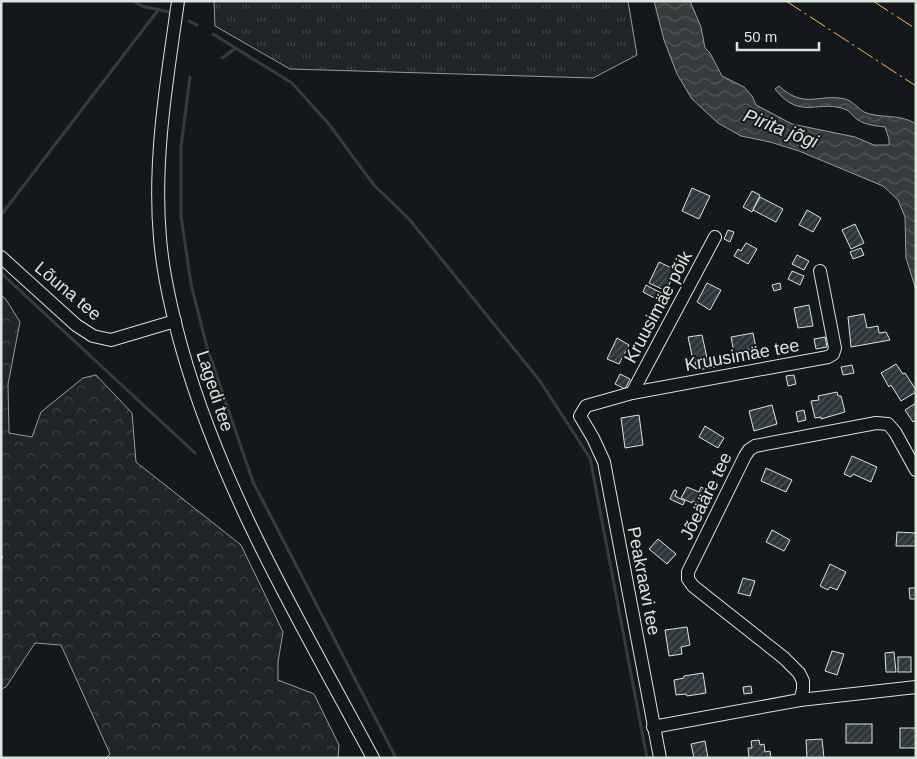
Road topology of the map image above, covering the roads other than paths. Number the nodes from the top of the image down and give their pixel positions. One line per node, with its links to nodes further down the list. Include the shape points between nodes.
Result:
1 (178, 1): 5 (street, Lagedi tee, via 158,160 160,239)
2 (715, 237): 6 (street, Kruusimäe põik)
3 (1, 257): 5 (street, Lõuna tee, via 76,325 93,336 111,340)
4 (820, 271): 6 (street, Kruusimäe tee, via 835,348 833,354)
5 (174, 321): 12 (street, Lagedi tee, via 207,428 228,477)
6 (632, 393): 7 (street, Kruusimäe tee, via 586,406)
7 (580, 416): 11 (street, Peakraavi tee, via 604,462)
8 (916, 470): 10 (street, Jõeääre tee, via 895,432 888,424 876,422 756,446 745,456 688,572 688,579 799,673 803,690)
9 (916, 687): 10 (street)
10 (800, 700): 11 (street)
11 (653, 727): 13 (street, Peakraavi tee)
12 (373, 758)
13 (660, 758)

